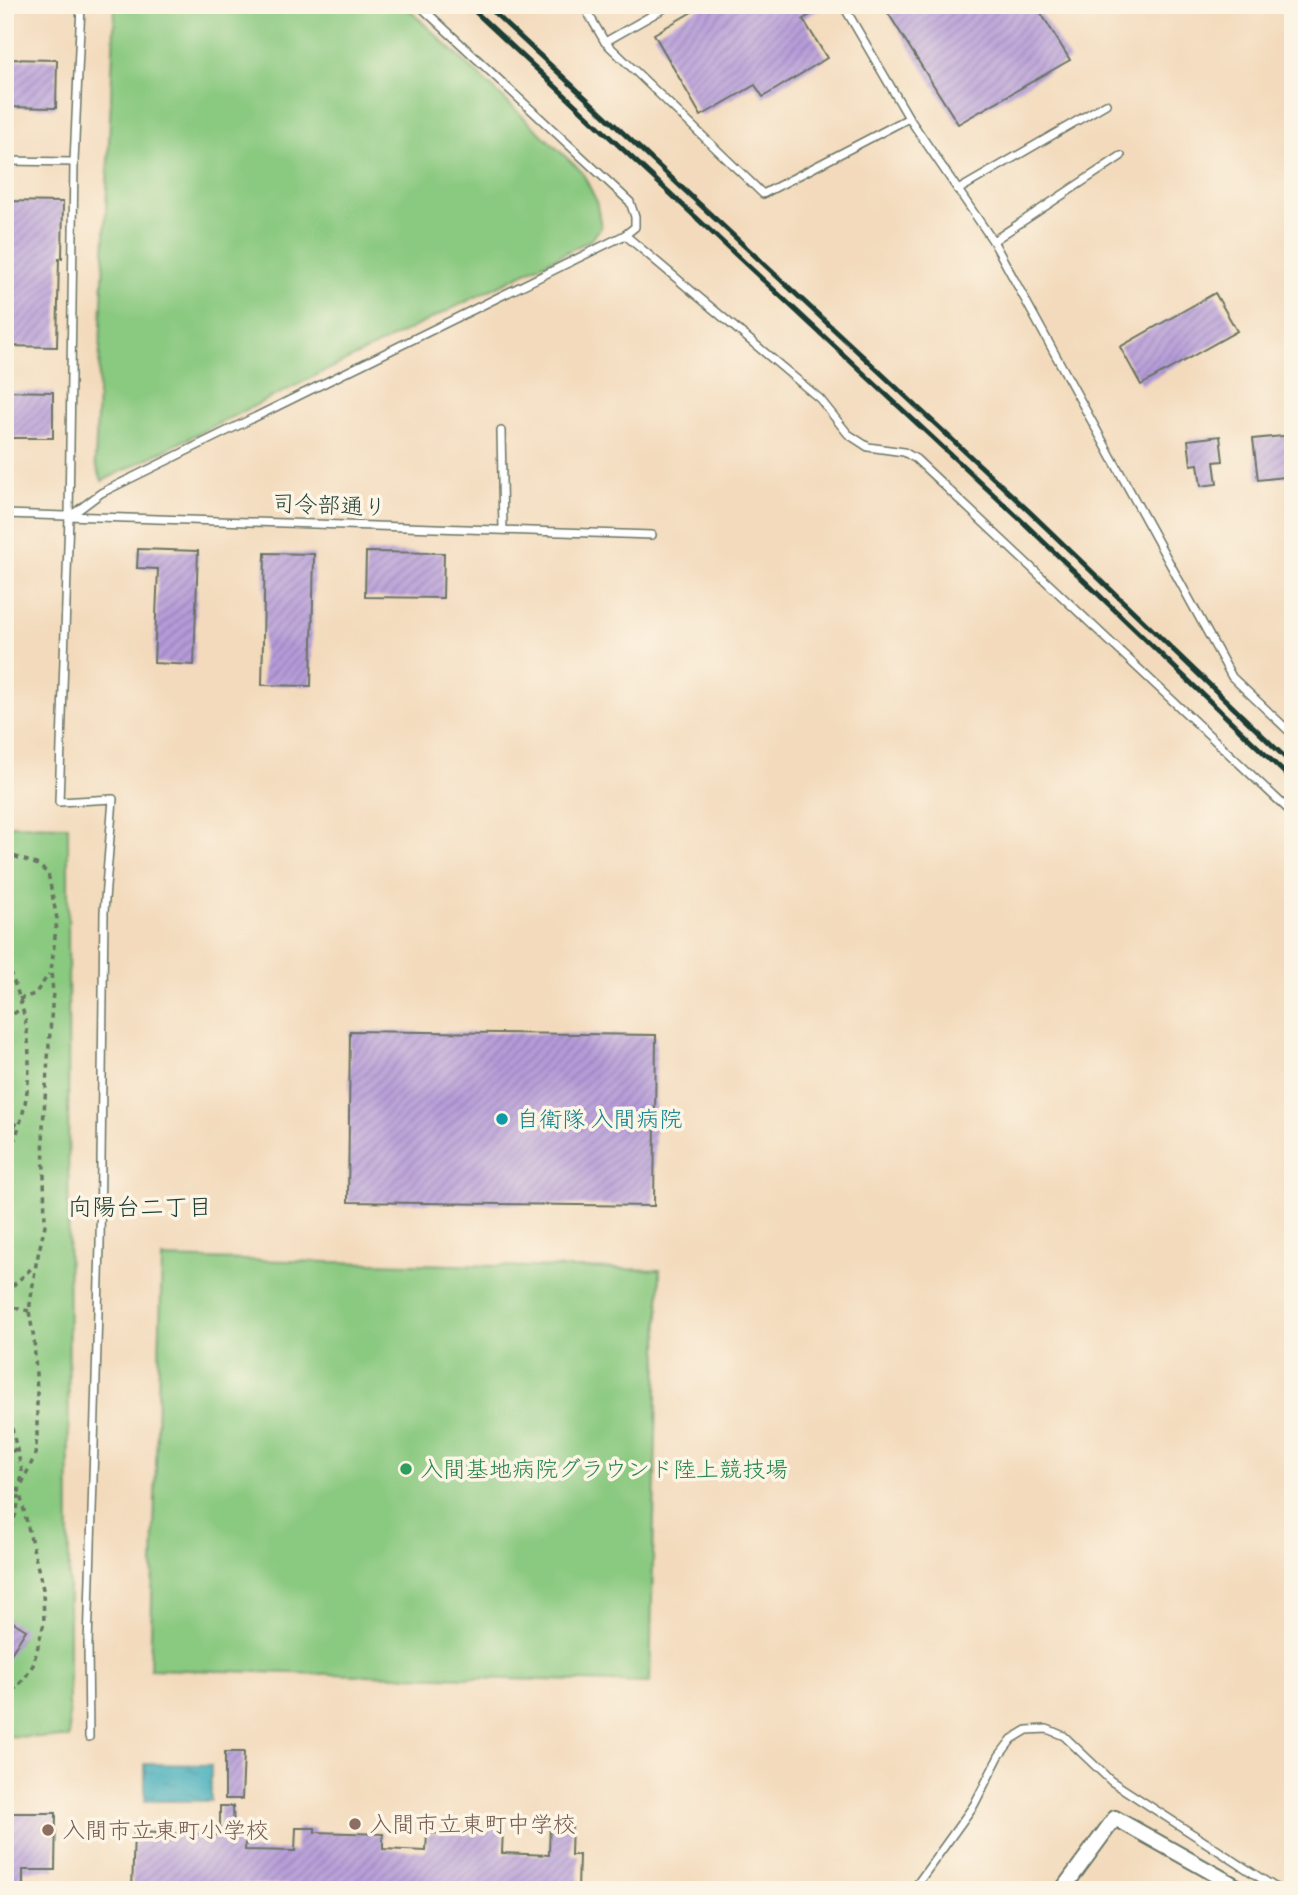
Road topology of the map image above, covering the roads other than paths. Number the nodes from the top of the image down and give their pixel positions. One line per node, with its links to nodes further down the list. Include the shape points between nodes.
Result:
1 (81, 5): 11 (lane)
2 (419, 5): 13 (lane, via 630,202 635,227)
3 (583, 5): 6 (lane)
4 (670, 5): 6 (lane)
5 (843, 5): 8 (lane)
6 (605, 42): 8 (lane, via 763,194)
7 (1106, 104): 12 (lane)
8 (909, 118): 12 (lane)
9 (1121, 156): 14 (lane)
10 (5, 161): 11 (lane)
11 (74, 162): 17 (lane)
12 (958, 191): 14 (lane)
13 (625, 235): 17 (lane, via 101,493); 21 (lane, via 820,399 848,434 868,447 904,452 916,459)
14 (993, 241): 20 (lane, via 1232,677)
15 (501, 431): 18 (lane)
16 (5, 514): 17 (lane, 司令部通り)
17 (69, 517): 18 (lane, 司令部通り); 22 (lane, via 59,802 113,799 104,912)
18 (503, 529): 19 (lane, 司令部通り)
19 (652, 534)
20 (1293, 735)
21 (1293, 814)
22 (89, 1737)
23 (913, 1890): 26 (lane, via 974,1805 1012,1739 1027,1730 1047,1729 1064,1736 1111,1781)
24 (1062, 1890): 25 (street, via 1115,1818)
25 (1243, 1890)
26 (1279, 1890)

